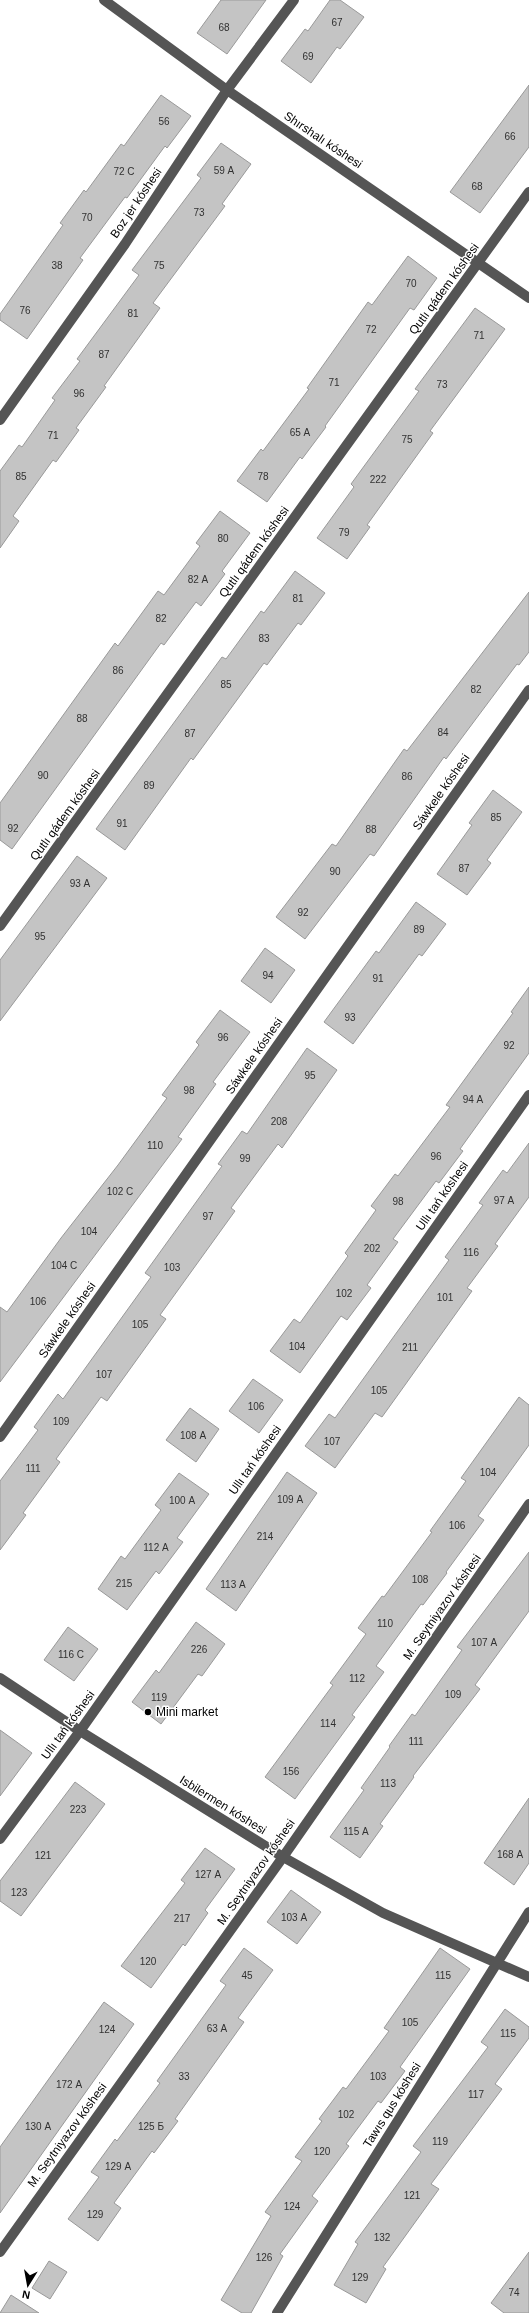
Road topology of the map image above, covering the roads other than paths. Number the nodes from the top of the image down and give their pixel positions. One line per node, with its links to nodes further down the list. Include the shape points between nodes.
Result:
1 (104, 0): 3 (street, Shırshalı kóshesi)
2 (294, 0): 3 (street, Boz jer kóshesi)
3 (227, 90): 5 (street, Shırshalı kóshesi); 7 (street, Boz jer kóshesi, via 125,244)
4 (529, 192): 5 (street, Qutlı qádem kóshesi)
5 (479, 263): 6 (street, Shırshalı kóshesi); 9 (street, Qutlı qádem kóshesi)
6 (529, 298)
7 (0, 420)
8 (529, 690): 11 (street, Sáwkele kóshesi)
9 (0, 926)
10 (529, 1095): 14 (street, Ullı tań kóshesi)
11 (0, 1437)
12 (529, 1504): 16 (street, M. Seytniyazov kóshesi)
13 (0, 1678): 14 (street, Isbilermen kóshesi)
14 (80, 1731): 15 (street, Ullı tań kóshesi); 16 (street, Isbilermen kóshesi)
15 (0, 1839)
16 (283, 1857): 18 (street, Isbilermen kóshesi, via 382,1913); 20 (street, M. Seytniyazov kóshesi)
17 (529, 1912): 18 (street, Tawıs qus kóshesi)
18 (497, 1962): 19 (street, Isbilermen kóshesi); 21 (street, Tawıs qus kóshesi)
19 (529, 1977)
20 (0, 2252)
21 (277, 2313)

